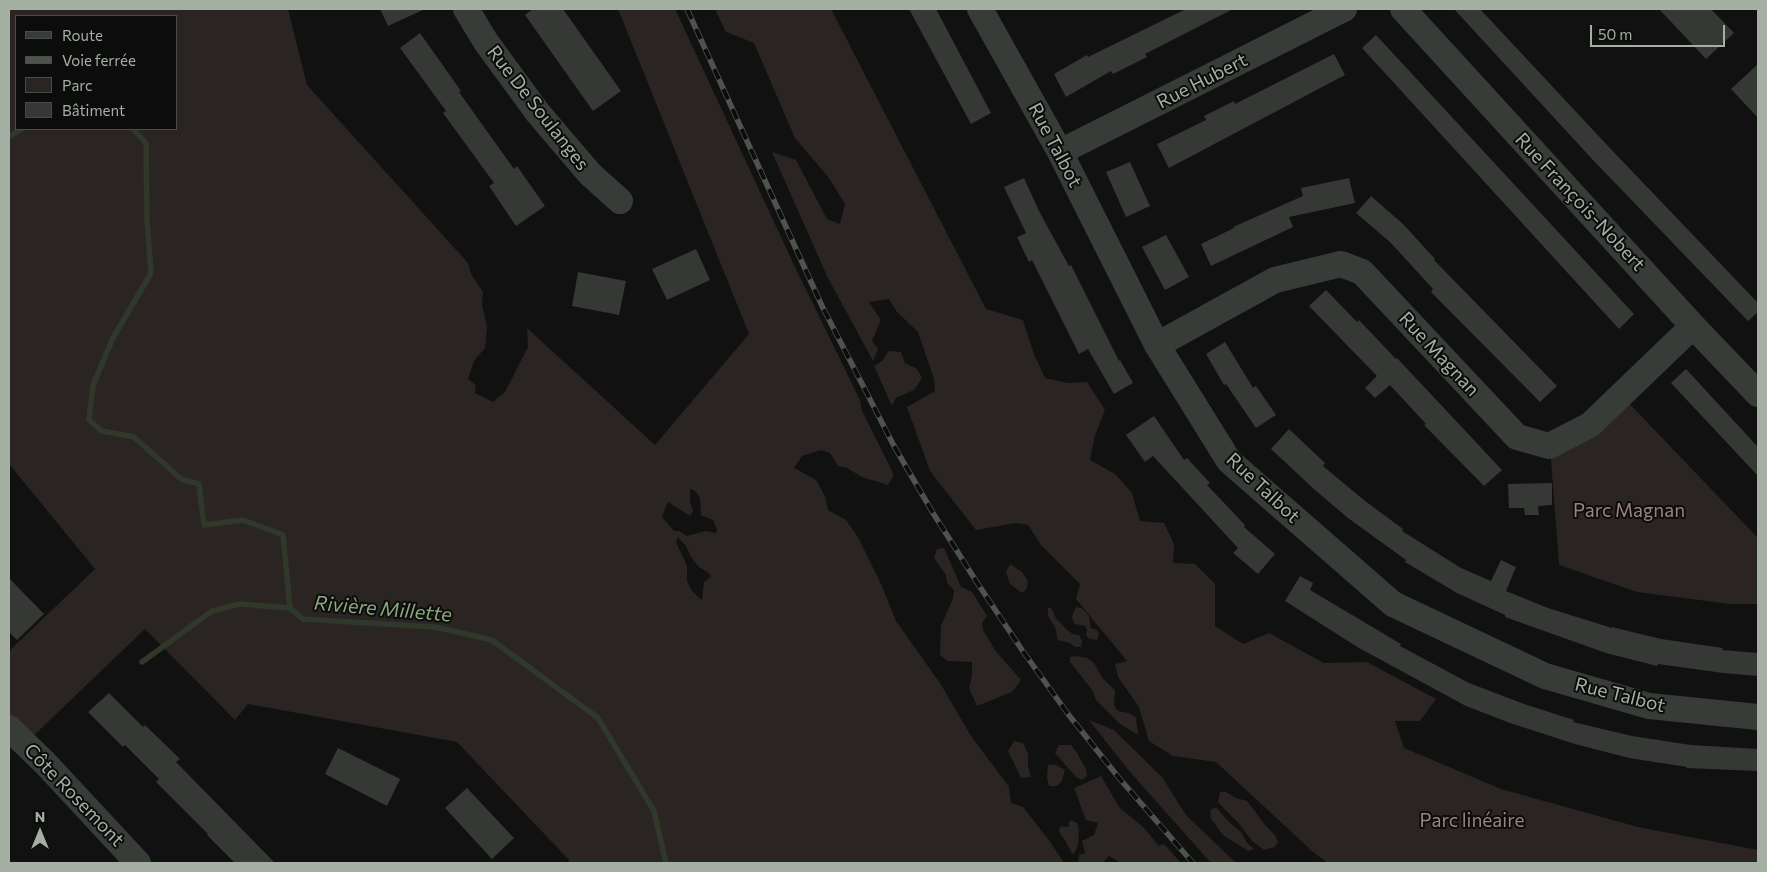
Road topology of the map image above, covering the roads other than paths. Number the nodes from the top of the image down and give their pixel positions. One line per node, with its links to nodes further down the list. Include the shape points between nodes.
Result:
1 (466, 9): 6 (street, Rue De Soulanges, via 538,113 590,174)
2 (980, 9): 5 (street, Rue Talbot)
3 (1344, 9): 5 (street, Rue Hubert)
4 (1403, 9): 7 (street, Rue François-Nobert)
5 (1060, 152): 8 (street, Rue Talbot)
6 (620, 201)
7 (1694, 326): 8 (street, Rue Magnan, via 1590,425 1549,446 1517,437 1362,272 1341,264 1275,280); 9 (street, Rue François-Nobert)
8 (1157, 345): 10 (street, Rue Talbot, via 1229,461 1393,604 1545,676 1649,706)
9 (1758, 394)
10 (1758, 718)
11 (9, 728): 12 (street, Côte Rosemont)
12 (138, 863)

